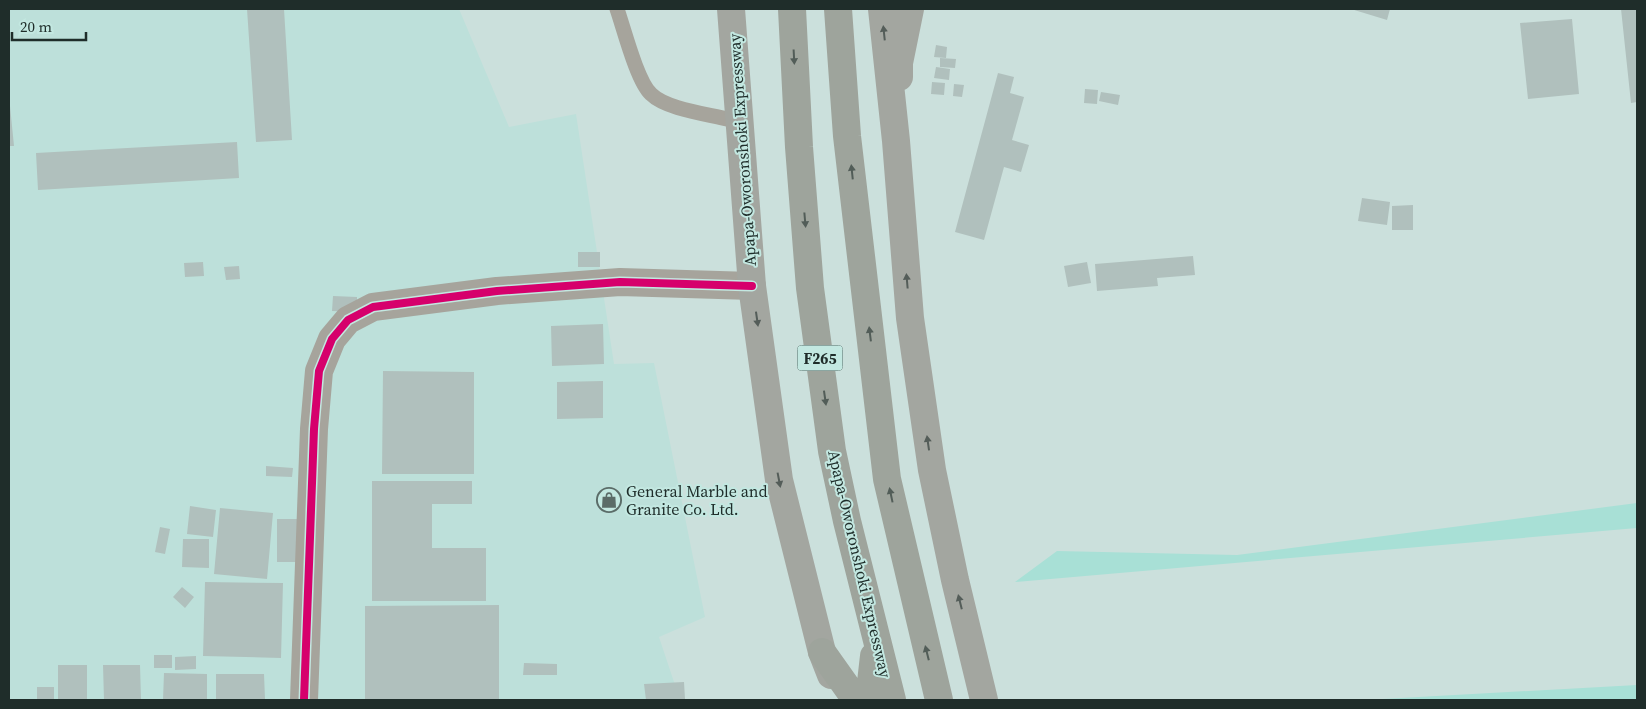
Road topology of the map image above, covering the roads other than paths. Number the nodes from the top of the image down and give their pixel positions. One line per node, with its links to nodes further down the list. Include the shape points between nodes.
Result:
1 (617, 9): 7 (lane, via 639,74 650,94 666,103 727,119)
2 (792, 9): 10 (highway, Apapa-Oworonshoki Expressway / F265, one-way to 10, via 810,288 831,442)
3 (838, 9): 17 (highway, one-way to 3, via 887,479 848,136)
4 (882, 9): 8 (main road, one-way to 4)
5 (910, 9): 8 (main road, via 899,63)
6 (730, 13): 7 (main road, Apapa-Oworonshoki Expressway)
7 (738, 118): 9 (main road, Apapa-Oworonshoki Expressway)
8 (896, 141): 18 (main road, one-way to 8, via 932,470 910,318)
9 (752, 286): 11 (main road, Apapa-Oworonshoki Expressway, one-way to 11, via 779,480); 12 (street, via 620,282 497,291 373,307 348,320 332,339 319,371)
10 (876, 634): 15 (highway); 16 (highway, Apapa-Oworonshoki Expressway / F265)
11 (822, 652): 13 (main road, Apapa-Oworonshoki Expressway); 14 (highway)
12 (304, 700)
13 (842, 700)
14 (856, 700)
15 (869, 700)
16 (892, 700)
17 (939, 700)
18 (984, 700)

